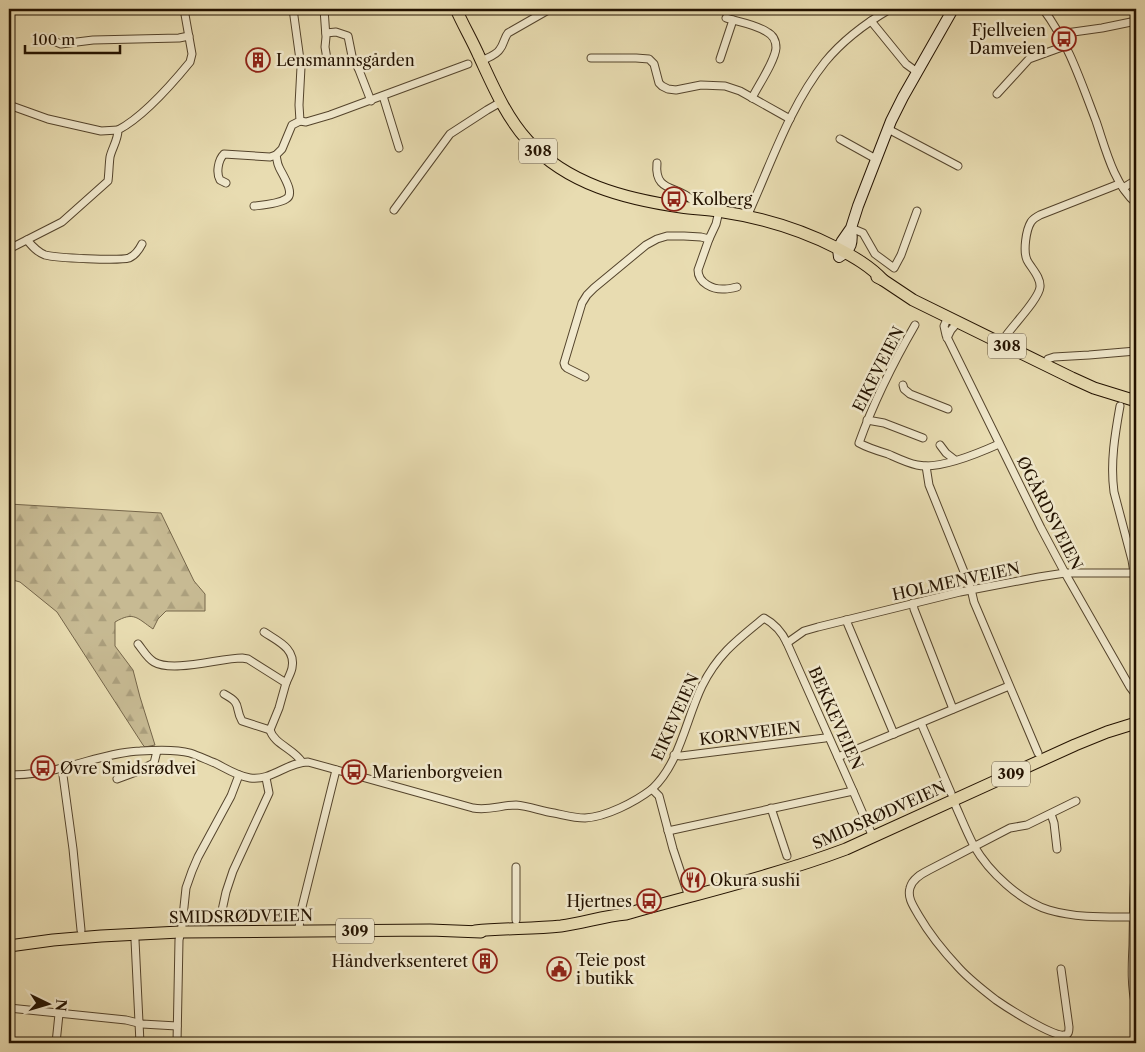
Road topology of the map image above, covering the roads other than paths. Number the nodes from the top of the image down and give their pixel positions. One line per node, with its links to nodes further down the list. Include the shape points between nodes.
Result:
1 (184, 9): 13 (street)
2 (292, 9): 29 (street, via 301,66)
3 (324, 9): 11 (street)
4 (550, 9): 19 (street, via 508,34 497,53)
5 (890, 9): 9 (street)
6 (953, 9): 21 (street)
7 (1043, 9): 12 (street)
8 (455, 11): 19 (main road, 308)
9 (871, 21): 21 (street, via 906,64); 28 (street, via 826,61)
10 (1135, 24): 12 (street)
11 (326, 33): 17 (street); 25 (street, via 348,36 352,56)
12 (1059, 34): 15 (street)
13 (189, 36): 14 (street, via 61,44); 30 (street, via 190,62 156,100)
14 (49, 39)
15 (1065, 46): 22 (street, via 1029,59); 40 (street)
16 (591, 58): 24 (street, via 649,59 654,64 658,83 668,89 716,85 732,88)
17 (327, 59)
18 (720, 59): 24 (street, via 729,19 765,30 772,36 776,42 775,54)
19 (481, 61): 26 (main road, 308)
20 (468, 64): 23 (street)
21 (917, 72): 31 (street)
22 (997, 94)
23 (383, 96): 25 (street); 33 (street)
24 (752, 98): 28 (street)
25 (371, 100): 29 (street, via 312,121)
26 (501, 102): 42 (main road, 308, via 527,140 571,175 618,194); 44 (street, via 450,134)
27 (9, 105): 30 (street, via 93,130)
28 (790, 119): 46 (street)
29 (300, 120): 34 (street, via 292,125)
30 (118, 130): 50 (street, via 110,157 108,181 62,222)
31 (888, 130): 35 (street); 37 (street)
32 (840, 139): 35 (street)
33 (400, 148)
34 (276, 155): 39 (street, via 224,154 218,178); 43 (street, via 289,197)
35 (876, 160): 48 (street)
36 (657, 163): 42 (street, via 660,182 686,195)
37 (958, 166)
38 (1136, 180): 40 (street)
39 (226, 183)
40 (1121, 186): 41 (street); 57 (street, via 1040,215 1032,221 1027,231 1025,252 1040,288)
41 (1136, 202)
42 (687, 204): 47 (main road, 308, via 701,214)
43 (254, 206)
44 (394, 210)
45 (917, 211): 48 (street, via 894,268 875,254 863,232)
46 (748, 212)
47 (719, 214): 49 (street); 53 (main road, 308)
48 (851, 228): 53 (street, via 851,245)
49 (709, 239): 54 (street, via 698,270 699,279 718,289); 61 (street, via 684,236 657,238 587,295 564,363)
50 (27, 240): 51 (street, via 45,255 72,258 128,258 136,254); 52 (street)
51 (142, 244)
52 (9, 249)
53 (841, 253): 55 (main road, 308, via 862,262 906,296)
54 (737, 287)
55 (953, 320): 58 (street); 58 (street, ØGÅRDSVEIEN, via 944,326); 63 (main road, 308, via 1094,388)
56 (915, 325): 66 (street, EIKEVEIEN)
57 (1005, 337)
58 (947, 338): 68 (street, ØGÅRDSVEIEN)
59 (1136, 350): 60 (street)
60 (1048, 359)
61 (585, 377)
62 (903, 385): 65 (street, via 910,394)
63 (1136, 401)
64 (1120, 406): 73 (street, via 1113,483)
65 (948, 409)
66 (867, 420): 67 (street); 71 (street, EIKEVEIEN, via 859,442)
67 (923, 438)
68 (999, 444): 70 (street, EIKEVEIEN); 72 (street, ØGÅRDSVEIEN)
69 (940, 445): 70 (street)
70 (955, 460): 71 (street, EIKEVEIEN)
71 (926, 466): 74 (street, via 930,485)
72 (1065, 573): 73 (street, HOLMENVEIEN); 74 (street, HOLMENVEIEN); 84 (street, ØGÅRDSVEIEN)
73 (1135, 573)
74 (971, 589): 75 (street, HOLMENVEIEN); 82 (street)
75 (913, 603): 77 (street, HOLMENVEIEN); 85 (street)
76 (764, 618): 79 (street, BEKKEVEIEN, via 780,631); 93 (street, EIKEVEIEN, via 726,650 714,665 695,701)
77 (846, 620): 79 (street, HOLMENVEIEN, via 804,631); 89 (street)
78 (264, 632): 81 (street, via 291,654 292,668)
79 (787, 643): 90 (street, BEKKEVEIEN)
80 (138, 644): 81 (street, via 150,659 159,664 175,666 242,658)
81 (286, 683): 88 (street)
82 (1009, 686): 85 (street); 92 (street)
83 (224, 694): 88 (street, via 238,706 242,721)
84 (1136, 695)
85 (953, 709): 86 (street)
86 (921, 723): 89 (street); 104 (street)
87 (1136, 723): 104 (main road, SMIDSRØDVEIEN / 309)
88 (270, 730): 95 (street, via 274,738)
89 (894, 734): 94 (street)
90 (828, 736): 93 (street, KORNVEIEN); 94 (street, BEKKEVEIEN)
91 (157, 751): 96 (street, via 118,753); 99 (street, via 190,753); 101 (street, via 154,763)
92 (1038, 753)
93 (674, 755): 102 (street, EIKEVEIEN, via 665,775)
94 (838, 757): 103 (street, BEKKEVEIEN)
95 (302, 762): 97 (street); 100 (street)
96 (62, 768): 98 (street); 119 (street)
97 (336, 770): 102 (street, via 473,808 516,805 578,817 606,813); 120 (street, via 301,909)
98 (9, 775)
99 (239, 775): 100 (street); 121 (street, via 192,871 186,888)
100 (266, 778): 116 (street, via 268,793 233,871)
101 (117, 779)
102 (652, 789): 108 (street, via 658,796)
103 (854, 791): 106 (street); 109 (street, BEKKEVEIEN)
104 (952, 796): 109 (main road, SMIDSRØDVEIEN / 309); 110 (street)
105 (1076, 801): 107 (street)
106 (771, 808): 108 (street); 113 (street)
107 (1051, 814): 110 (street, via 1027,825 1010,828); 111 (street)
108 (668, 831): 115 (street)
109 (873, 837): 115 (main road, SMIDSRØDVEIEN / 309, via 812,862)
110 (975, 847): 117 (street, via 1002,881 1036,905 1076,915); 124 (street, via 920,875 911,884 912,904 932,936 959,968 998,1001 1062,1036 1069,1032 1069,1027)
111 (1057, 849)
112 (1136, 852): 117 (street)
113 (787, 856)
114 (516, 867): 118 (street)
115 (689, 897): 120 (main road, SMIDSRØDVEIEN / 309, via 587,928 521,936 475,931)
116 (221, 915)
117 (1133, 917): 125 (street)
118 (516, 920)
119 (81, 930)
120 (299, 931): 121 (main road, SMIDSRØDVEIEN / 309)
121 (180, 932): 123 (main road, SMIDSRØDVEIEN / 309); 129 (street)
122 (135, 940): 128 (street)
123 (9, 946)
124 (1061, 969)
125 (1136, 1007)
126 (9, 1008): 127 (street)
127 (59, 1014): 128 (street); 130 (street)
128 (140, 1024): 129 (street); 131 (street)
129 (177, 1026): 132 (street)
130 (56, 1043)
131 (140, 1043)
132 (177, 1043)

